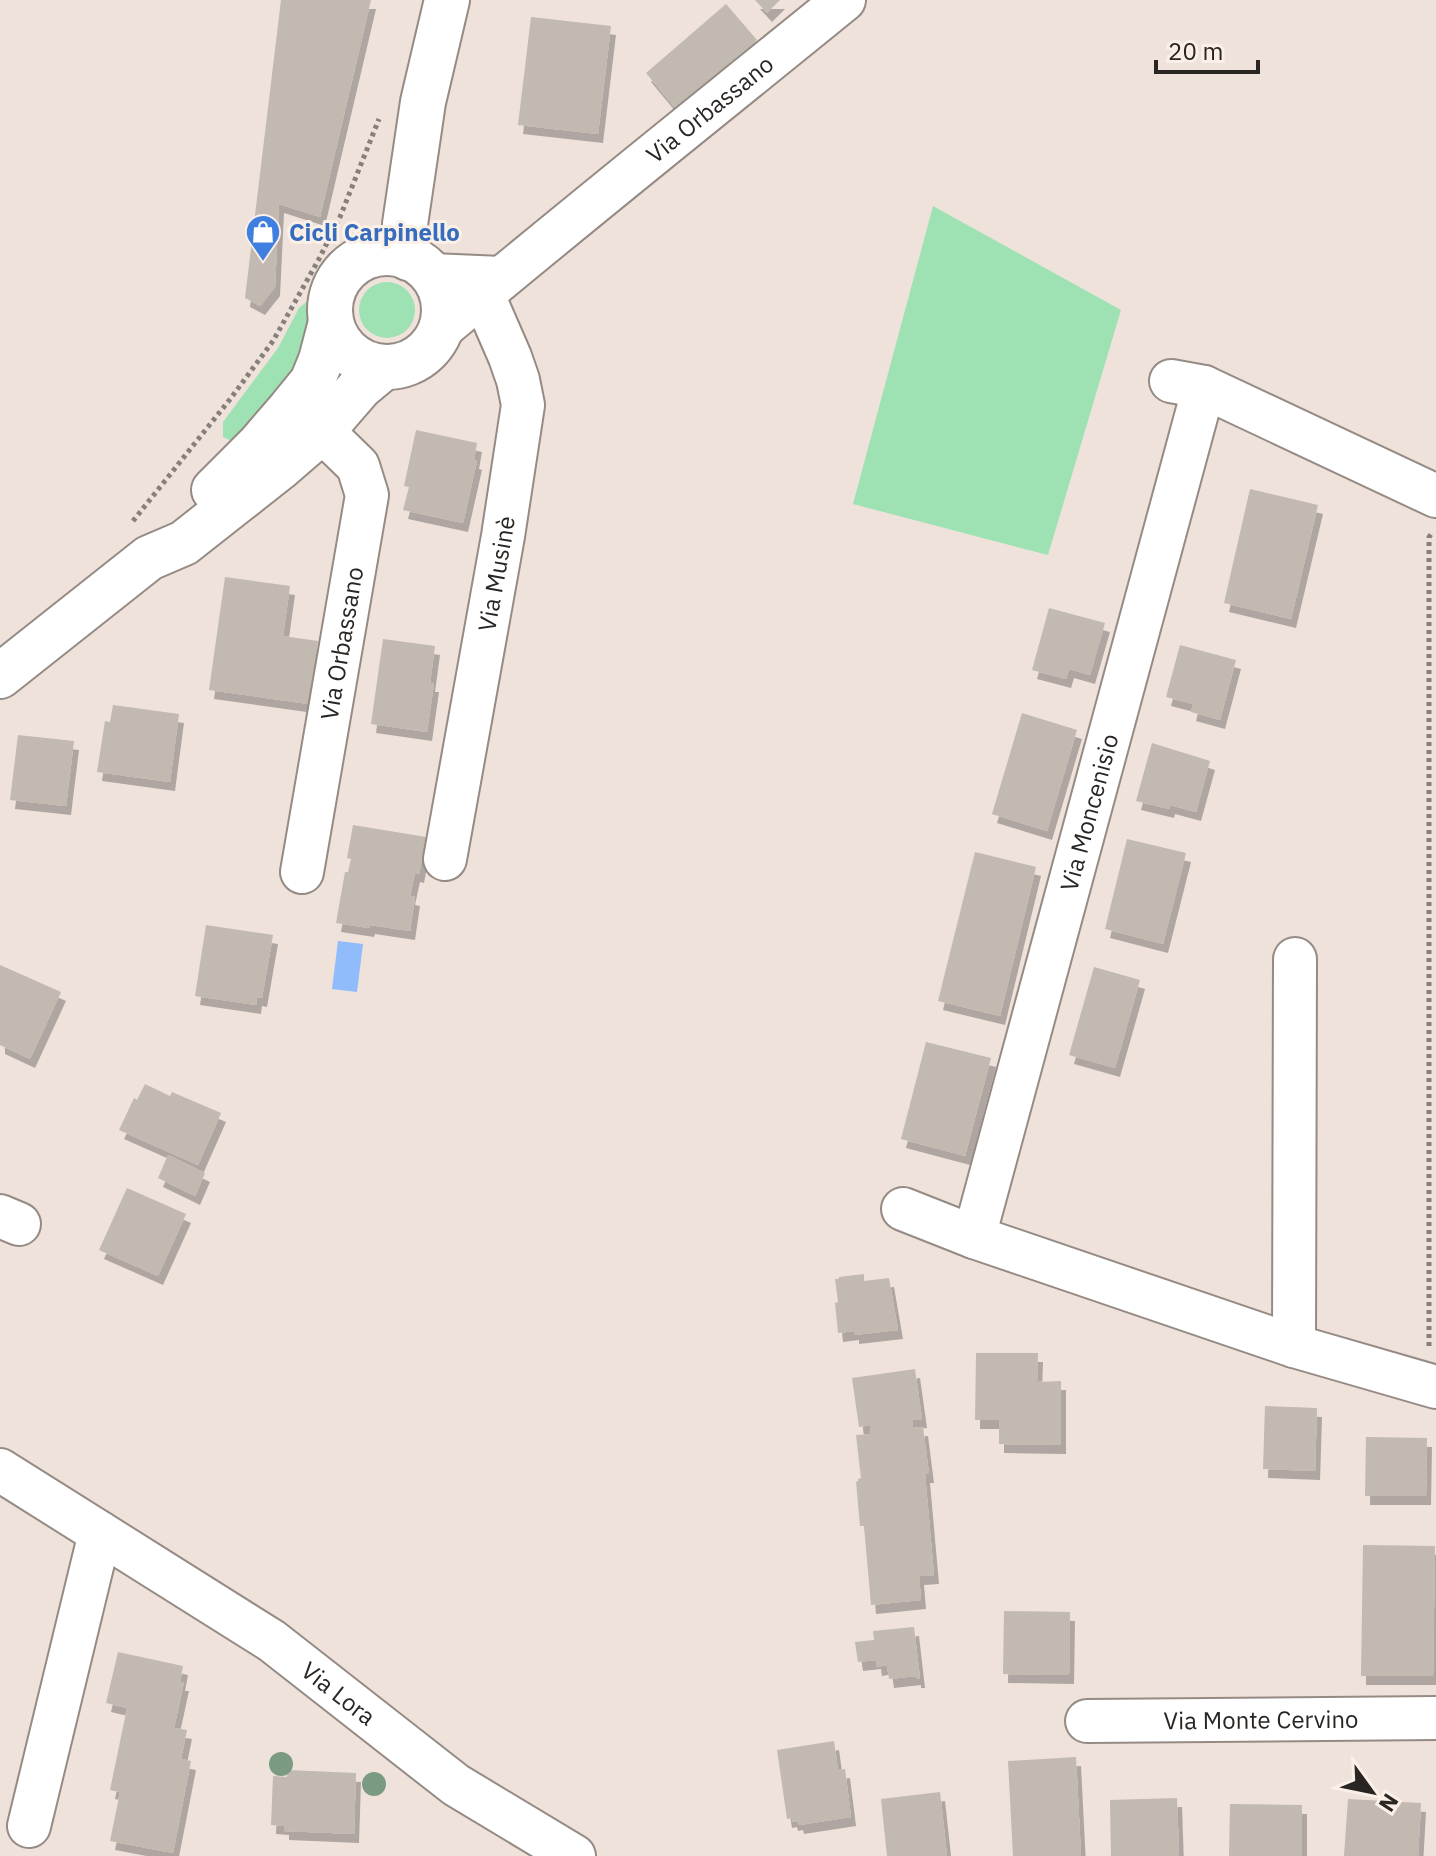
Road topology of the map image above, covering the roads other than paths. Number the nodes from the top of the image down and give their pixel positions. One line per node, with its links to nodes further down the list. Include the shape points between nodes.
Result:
1 (447, 0): 3 (main road)
2 (844, 0): 6 (street, Via Orbassano)
3 (403, 104): 4 (main road); 5 (main road, via 405,224)
4 (365, 258): 5 (main road, via 402,255); 7 (main road, via 336,286)
5 (420, 266): 6 (street); 8 (main road, via 441,291)
6 (490, 287): 8 (street, Via Orbassano); 14 (street, Via Musinè, via 490,311 523,405)
7 (331, 322): 9 (main road, via 350,354); 12 (main road, via 312,382 290,409 214,490 174,525)
8 (442, 328): 9 (main road, via 420,357 403,366)
9 (384, 367): 10 (main road)
10 (322, 431): 12 (main road, via 184,543); 15 (street, Via Orbassano, via 358,466 367,495)
11 (1436, 496): 18 (street, Via Moncenisio, via 1188,384)
12 (140, 541): 13 (main road)
13 (0, 676)
14 (445, 859)
15 (302, 872)
16 (1295, 959): 19 (street)
17 (903, 1209): 18 (street)
18 (974, 1237): 19 (street)
19 (1294, 1346): 20 (street)
20 (1432, 1386)
21 (0, 1470): 22 (street, Via Lora)
22 (100, 1533): 25 (street); 26 (street, Via Lora, via 272,1641 456,1785)
23 (1436, 1718): 24 (street, Via Monte Cervino)
24 (1087, 1721)
25 (29, 1826)
26 (574, 1856)

